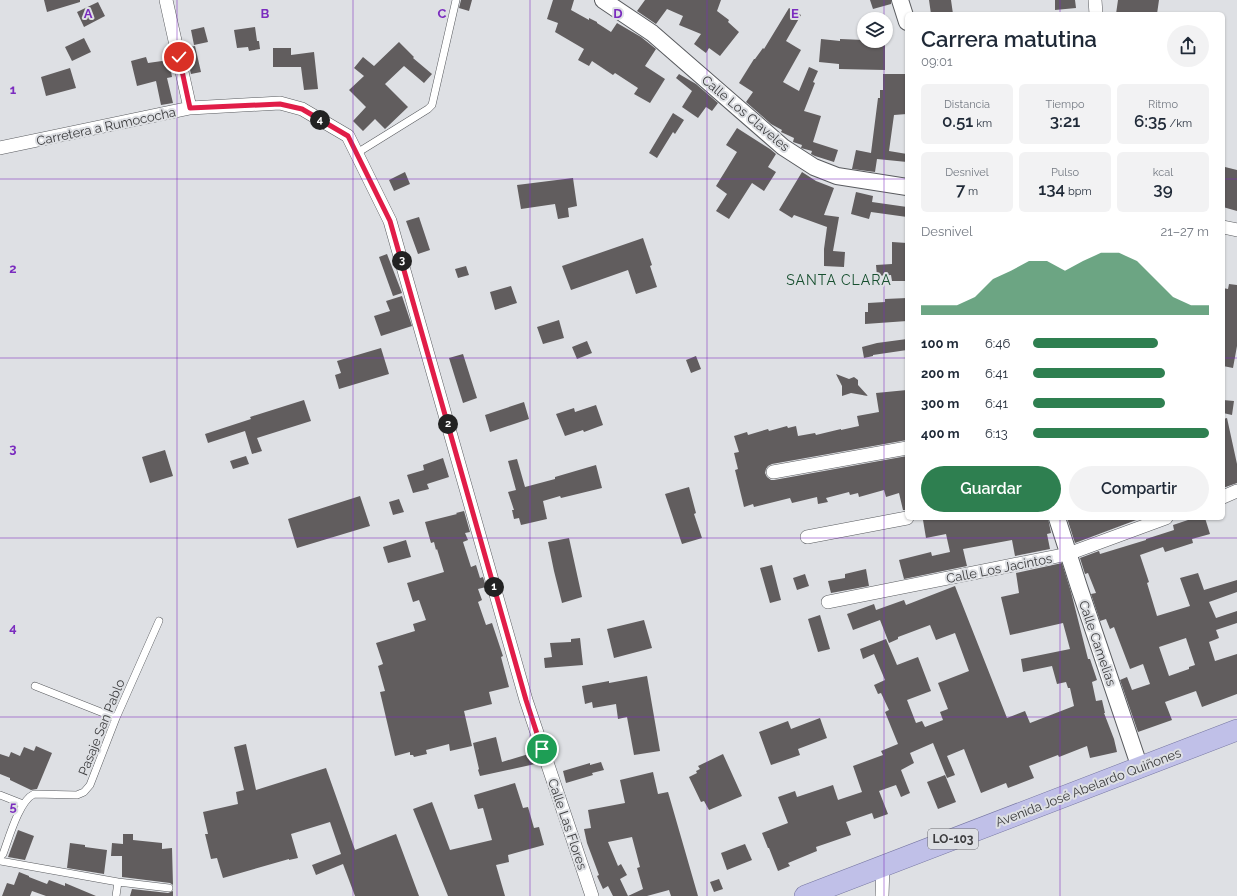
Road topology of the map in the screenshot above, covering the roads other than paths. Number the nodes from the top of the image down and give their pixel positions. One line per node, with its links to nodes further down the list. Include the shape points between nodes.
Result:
1 (166, 0): 8 (street)
2 (456, 0): 11 (lane, via 432,104)
3 (603, 0): 12 (street, Calle Los Claveles, via 652,33 783,147 814,167 837,176)
4 (900, 0): 7 (street)
5 (1095, 0): 6 (street)
6 (1096, 12)
7 (905, 16)
8 (190, 108): 9 (street, Carretera a Rumococha, via 280,104 302,109); 10 (street, Carretera a Rumococha)
9 (348, 136): 11 (street, Calle Las Flores)
10 (0, 148)
11 (357, 153): 38 (street, Calle Las Flores, via 390,221 526,700)
12 (905, 187)
13 (1225, 227): 14 (street)
14 (1237, 230)
15 (905, 448): 16 (street)
16 (773, 472)
17 (1237, 491): 18 (street)
18 (1225, 496)
19 (905, 518): 22 (street)
20 (1058, 520): 23 (street, Calle Camelias)
21 (1161, 520): 23 (street, Calle Los Jacintos)
22 (807, 537)
23 (1068, 554): 24 (street, Calle Los Jacintos); 29 (street, Calle Camelias)
24 (828, 602)
25 (159, 621): 27 (lane, Pasaje San Pablo)
26 (35, 686): 27 (lane)
27 (116, 718): 31 (lane, Pasaje San Pablo, via 90,785 84,792 74,795 34,794)
28 (1237, 730): 29 (main road, Avenida José Abelardo Quiñones / LO-103)
29 (1140, 768): 34 (main road, Avenida José Abelardo Quiñones / LO-103)
30 (0, 795): 31 (lane)
31 (23, 804): 32 (lane)
32 (0, 857)
33 (0, 861): 35 (lane)
34 (883, 866): 39 (main road, Avenida José Abelardo Quiñones / LO-103); 40 (street)
35 (118, 882): 36 (lane); 37 (lane)
36 (169, 888)
37 (116, 896)
38 (592, 896)
39 (805, 896)
40 (882, 896)

